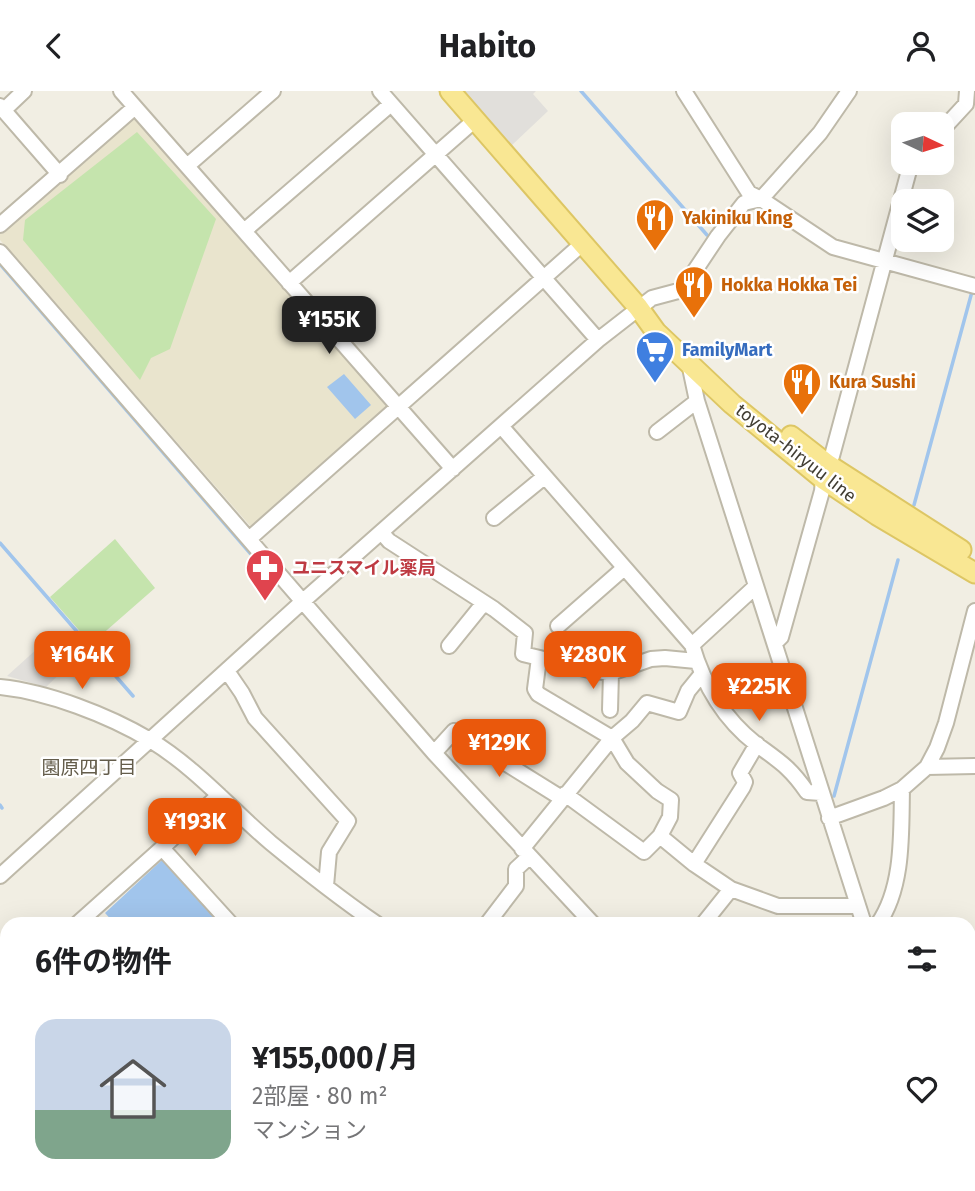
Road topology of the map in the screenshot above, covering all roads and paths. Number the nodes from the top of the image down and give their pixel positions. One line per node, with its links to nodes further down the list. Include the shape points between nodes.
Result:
1 (24, 91): 11 (street)
2 (121, 91): 10 (street)
3 (273, 91): 15 (street)
4 (380, 91): 9 (street)
5 (450, 91): 13 (main road, toyota-hiryuu line)
6 (849, 91): 18 (street)
7 (967, 91): 12 (street, via 966,104)
8 (687, 93): 18 (street, via 749,193)
9 (391, 104): 14 (street); 20 (street)
10 (135, 107): 15 (street); 16 (street)
11 (2, 108): 16 (street)
12 (954, 117)
13 (475, 120): 14 (street); 21 (main road, toyota-hiryuu line)
14 (437, 154): 24 (street); 25 (street)
15 (187, 166): 20 (street)
16 (60, 175): 19 (street)
17 (908, 175): 23 (street)
18 (761, 199): 23 (street, via 833,247); 27 (street, via 744,203 682,290)
19 (0, 225)
20 (244, 231): 25 (street)
21 (582, 244): 24 (street); 27 (main road, toyota-hiryuu line)
22 (0, 252): 39 (street)
23 (884, 261): 26 (street); 35 (street)
24 (543, 278): 28 (street); 31 (street)
25 (289, 283): 31 (street)
26 (975, 286)
27 (638, 307): 28 (street); 29 (main road, toyota-hiryuu line, via 656,332); 35 (main road, toyota-hiryuu line)
28 (598, 340): 32 (street)
29 (689, 363): 30 (street); 35 (main road, toyota-hiryuu line, via 732,404)
30 (697, 401): 33 (street); 43 (street)
31 (396, 407): 34 (street); 39 (street)
32 (501, 426): 34 (street); 36 (street)
33 (657, 432)
34 (453, 470): 38 (street)
35 (825, 472): 40 (main road, toyota-hiryuu line); 42 (main road, toyota-hiryuu line); 48 (street, via 799,578)
36 (544, 477): 37 (street); 41 (street)
37 (494, 518)
38 (382, 533): 44 (street); 45 (street)
39 (249, 539): 44 (street)
40 (975, 559)
41 (624, 569): 47 (street); 49 (street)
42 (975, 573)
43 (756, 586): 48 (street); 49 (street)
44 (302, 603): 53 (street); 61 (street)
45 (484, 604): 50 (street); 51 (street, via 525,633 523,654)
46 (975, 611): 63 (street, via 946,723)
47 (558, 626)
48 (775, 643): 65 (street)
49 (692, 645): 52 (street)
50 (449, 646)
51 (539, 658): 54 (street); 58 (street, via 538,694)
52 (696, 661): 54 (street, via 665,657); 55 (street)
53 (227, 671): 59 (street); 74 (street, via 255,718 348,821 329,852)
54 (611, 673): 57 (street)
55 (701, 675): 58 (street, via 679,712 647,703); 60 (street, via 719,705)
56 (0, 687): 59 (street, via 36,693 102,716)
57 (610, 710)
58 (612, 738): 67 (street); 69 (street, via 627,763 671,800 670,817)
59 (150, 740): 66 (street); 73 (street)
60 (757, 744): 65 (street, via 786,764 807,792); 72 (street, via 740,773 743,787)
61 (435, 753): 67 (street, via 454,731); 71 (street)
62 (975, 766): 63 (street)
63 (927, 767): 64 (street)
64 (902, 789): 68 (street); 84 (street, via 894,885)
65 (821, 793): 68 (street)
66 (219, 795): 70 (street); 74 (street)
67 (564, 796): 69 (street, via 644,852); 71 (street)
68 (828, 818): 76 (street)
69 (660, 836): 72 (street)
70 (162, 848): 77 (street); 78 (street)
71 (525, 853): 80 (street, via 516,869 516,886); 81 (street)
72 (694, 864): 75 (street)
73 (0, 876)
74 (326, 886): 79 (street)
75 (731, 889): 76 (street, via 778,905); 82 (street)
76 (858, 907): 83 (street)
77 (85, 917)
78 (225, 917)
79 (366, 917)
80 (492, 917)
81 (586, 917)
82 (709, 917)
83 (862, 917)
84 (881, 917)

